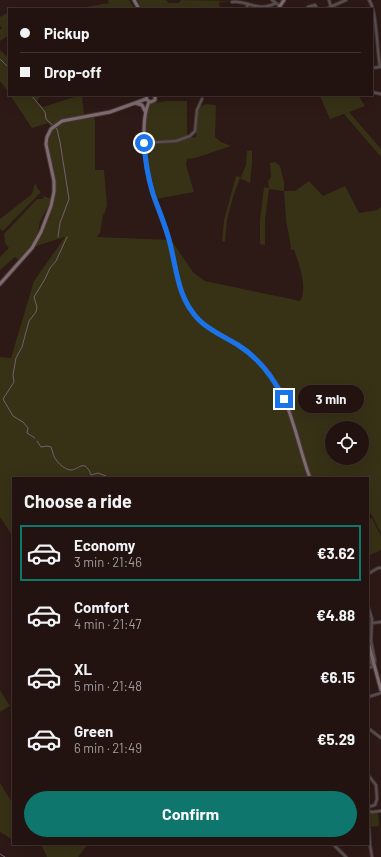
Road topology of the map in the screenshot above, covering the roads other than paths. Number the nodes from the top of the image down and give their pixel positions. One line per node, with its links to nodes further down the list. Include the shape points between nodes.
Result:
1 (272, 0): 6 (street)
2 (284, 0): 8 (main road)
3 (329, 0): 10 (street)
4 (346, 0): 10 (street)
5 (232, 2): 7 (street)
6 (276, 3): 7 (street, via 264,7); 8 (street)
7 (248, 4): 11 (street)
8 (279, 7)
9 (308, 7): 12 (street, via 315,5)
10 (331, 7)
11 (246, 8)
12 (316, 8)
13 (373, 8): 14 (street)
14 (377, 42): 15 (street); 16 (street)
15 (381, 42)
16 (381, 67)
17 (155, 96): 20 (main road, via 155,100)
18 (146, 97): 20 (main road); 21 (main road)
19 (202, 98): 23 (street, via 197,111 195,131 190,137 176,141)
20 (149, 102): 22 (main road)
21 (134, 103): 22 (main road, via 143,106); 24 (main road, via 110,112 62,121 51,128 46,144 54,181 51,206 32,248)
22 (146, 113): 23 (main road)
23 (144, 143): 25 (main road, via 151,186 168,234 178,283 187,304 206,326 254,357 274,380 288,407)
24 (0, 284)
25 (310, 477)
26 (381, 568): 27 (street)
27 (369, 573)
28 (369, 609): 30 (street)
29 (381, 622): 30 (street)
30 (372, 623): 33 (street)
31 (369, 646): 33 (main road)
32 (369, 656): 33 (street)
33 (374, 666): 34 (street); 35 (main road)
34 (369, 668)
35 (381, 691): 36 (street)
36 (369, 697)
37 (369, 729): 38 (street)
38 (381, 738)
39 (369, 776): 40 (street, via 376,784 378,798 374,805)
40 (369, 807)
41 (369, 811): 42 (street)
42 (381, 811)
43 (369, 828): 46 (street)
44 (334, 845): 45 (street)
45 (346, 857)
46 (372, 857)

